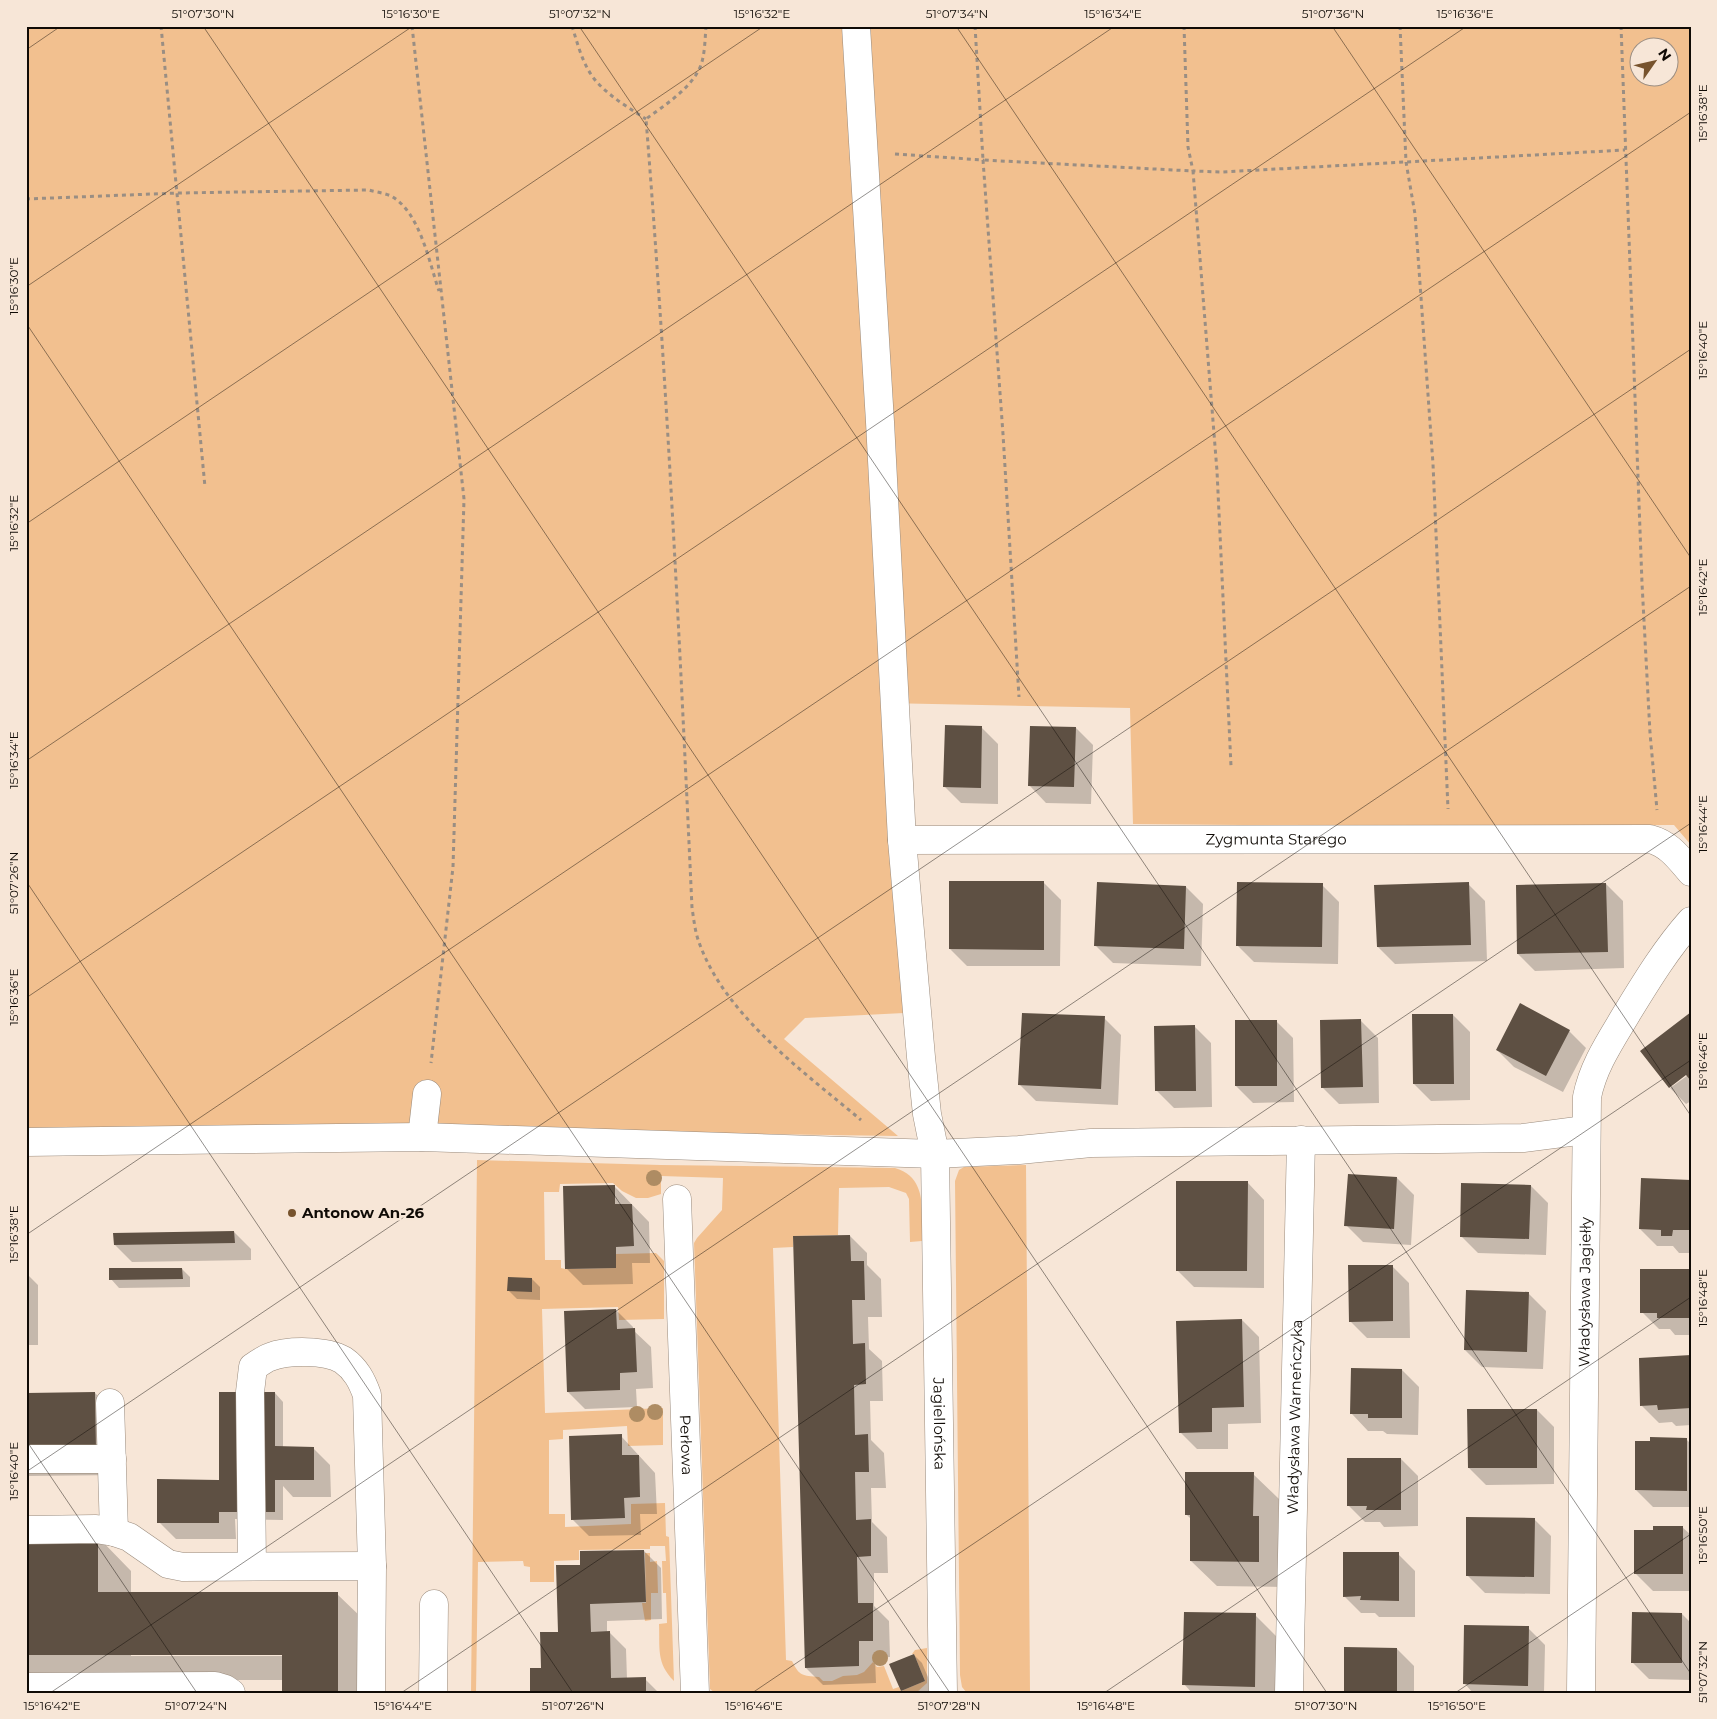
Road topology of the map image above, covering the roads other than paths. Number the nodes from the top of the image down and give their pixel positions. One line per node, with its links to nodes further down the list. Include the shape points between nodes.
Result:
1 (856, 26): 2 (street, Jagiellońska)
2 (902, 840): 3 (street, Zygmunta Starego, via 1655,841 1669,847); 10 (street, Jagiellońska, via 927,1114)
3 (1691, 872)
4 (1691, 921): 6 (street, Władysława Jagiełły, via 1655,968 1598,1062 1587,1096)
5 (427, 1094): 7 (street)
6 (1586, 1130): 8 (street, via 1523,1138); 28 (street, Władysława Jagiełły)
7 (422, 1137): 9 (street); 10 (street)
8 (1301, 1140): 10 (street, via 1091,1142); 27 (street, Władysława Warneńczyka)
9 (26, 1142)
10 (936, 1154): 26 (street, Jagiellońska)
11 (677, 1198): 25 (street, Perłowa)
12 (110, 1403): 14 (street)
13 (26, 1459): 14 (street)
14 (112, 1459): 16 (street)
15 (26, 1530): 16 (street, via 96,1529)
16 (114, 1532): 17 (street, via 129,1537 168,1564 184,1567)
17 (252, 1566): 18 (street); 18 (street, via 250,1392 253,1367 268,1357 290,1352 320,1353 342,1360 362,1380 367,1395)
18 (372, 1566): 23 (street)
19 (434, 1604): 24 (street)
20 (26, 1687): 21 (street)
21 (146, 1690): 22 (street, via 215,1686)
22 (231, 1693)
23 (371, 1693)
24 (433, 1693)
25 (695, 1693)
26 (943, 1693)
27 (1289, 1693)
28 (1581, 1693)

